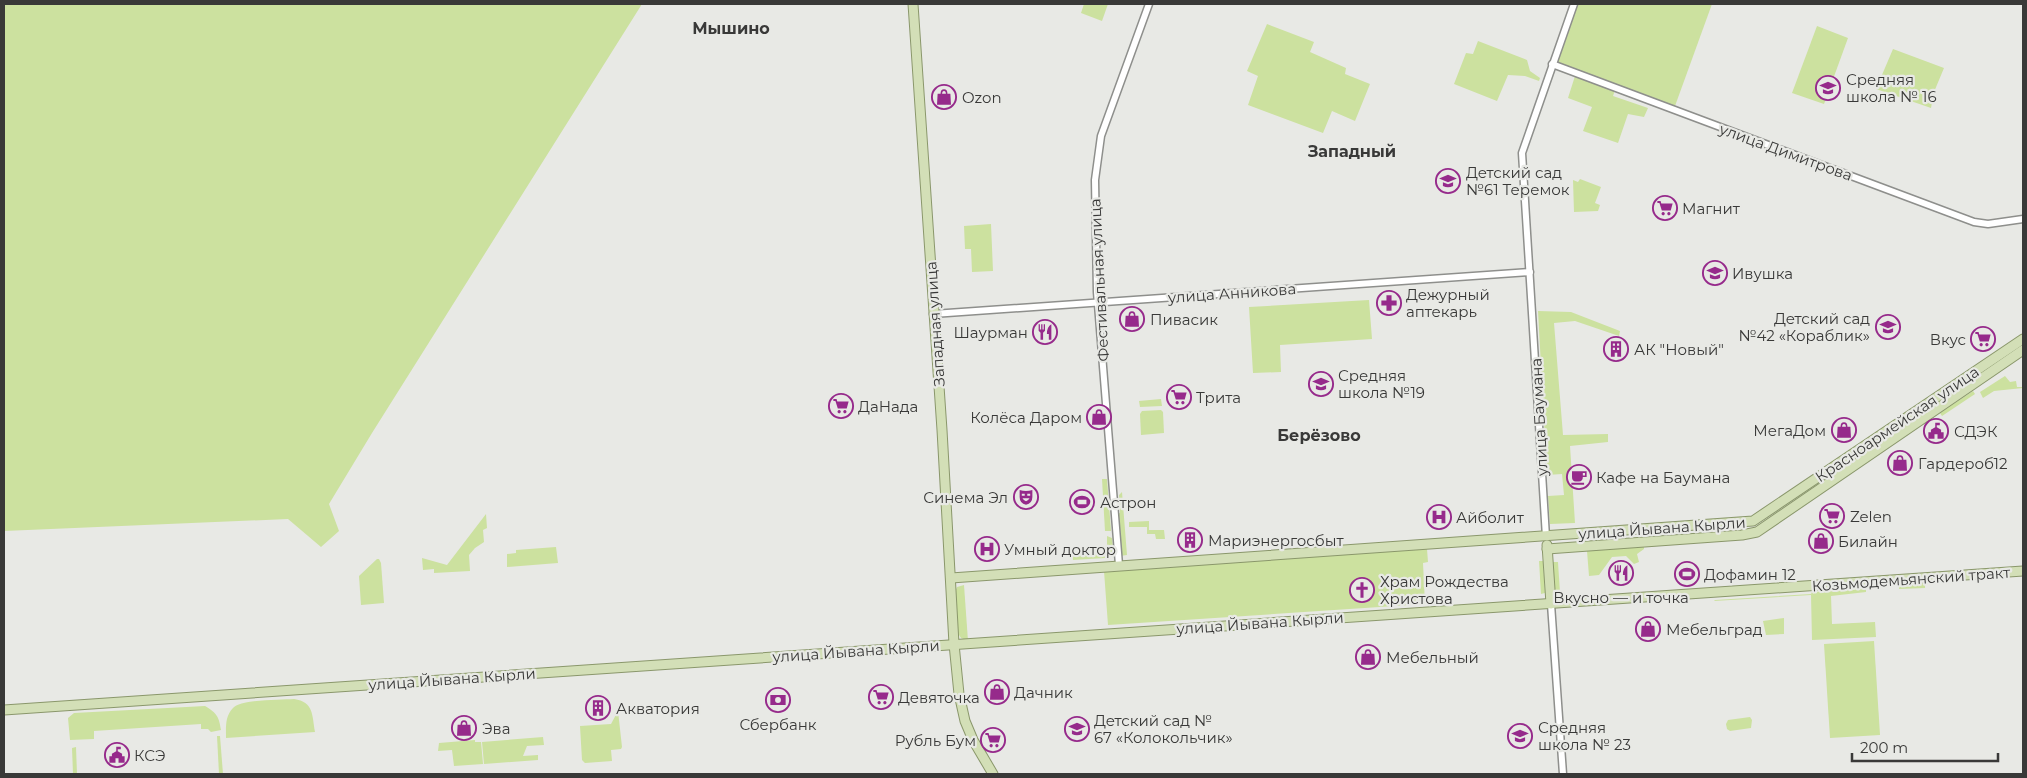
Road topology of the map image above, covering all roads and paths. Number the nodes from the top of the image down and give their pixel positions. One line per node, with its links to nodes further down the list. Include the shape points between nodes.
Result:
1 (913, 4): 8 (main road, Западная улица)
2 (1149, 4): 7 (street, Фестивальная улица, via 1098,149 1095,203)
3 (1574, 4): 4 (street, улица Баумана)
4 (1552, 64): 5 (street, улица Димитрова, via 1974,222 1988,224); 6 (street, улица Баумана, via 1522,153)
5 (2023, 219)
6 (1530, 272): 7 (street, улица Анникова); 18 (street, улица Баумана)
7 (1098, 303): 8 (street, улица Анникова); 21 (street, Фестивальная улица)
8 (933, 314): 23 (main road, Западная улица)
9 (2023, 339): 11 (main road, Красноармейская улица)
10 (2023, 350): 12 (main road, Красноармейская улица)
11 (1883, 434): 12 (main road); 13 (main road, Красноармейская улица)
12 (1889, 442): 14 (main road, Красноармейская улица)
13 (1859, 450): 14 (main road); 15 (main road, Красноармейская улица)
14 (1865, 459): 16 (main road, Красноармейская улица)
15 (1771, 510): 16 (main road); 17 (main road, улица Йывана Кырли, via 1758,520 1748,522)
16 (1778, 519): 19 (main road, улица Йывана Кырли, via 1750,534)
17 (1641, 530): 18 (main road, улица Йывана Кырли); 19 (main road)
18 (1546, 537): 20 (main road, улица Баумана); 21 (main road, улица Йывана Кырли)
19 (1642, 542): 20 (main road, улица Йывана Кырли)
20 (1547, 549): 25 (main road, улица Баумана)
21 (1119, 565): 23 (main road, улица Йывана Кырли)
22 (2023, 571): 24 (main road, Козьмодемьянский тракт)
23 (951, 578): 26 (main road, Западная улица)
24 (1709, 592): 25 (main road, улица Йывана Кырли)
25 (1551, 604): 26 (main road, улица Йывана Кырли); 29 (street, улица Баумана)
26 (954, 644): 27 (main road, улица Йывана Кырли); 28 (main road, Западная улица, via 965,721)
27 (4, 710)
28 (992, 774)
29 (1563, 774)

